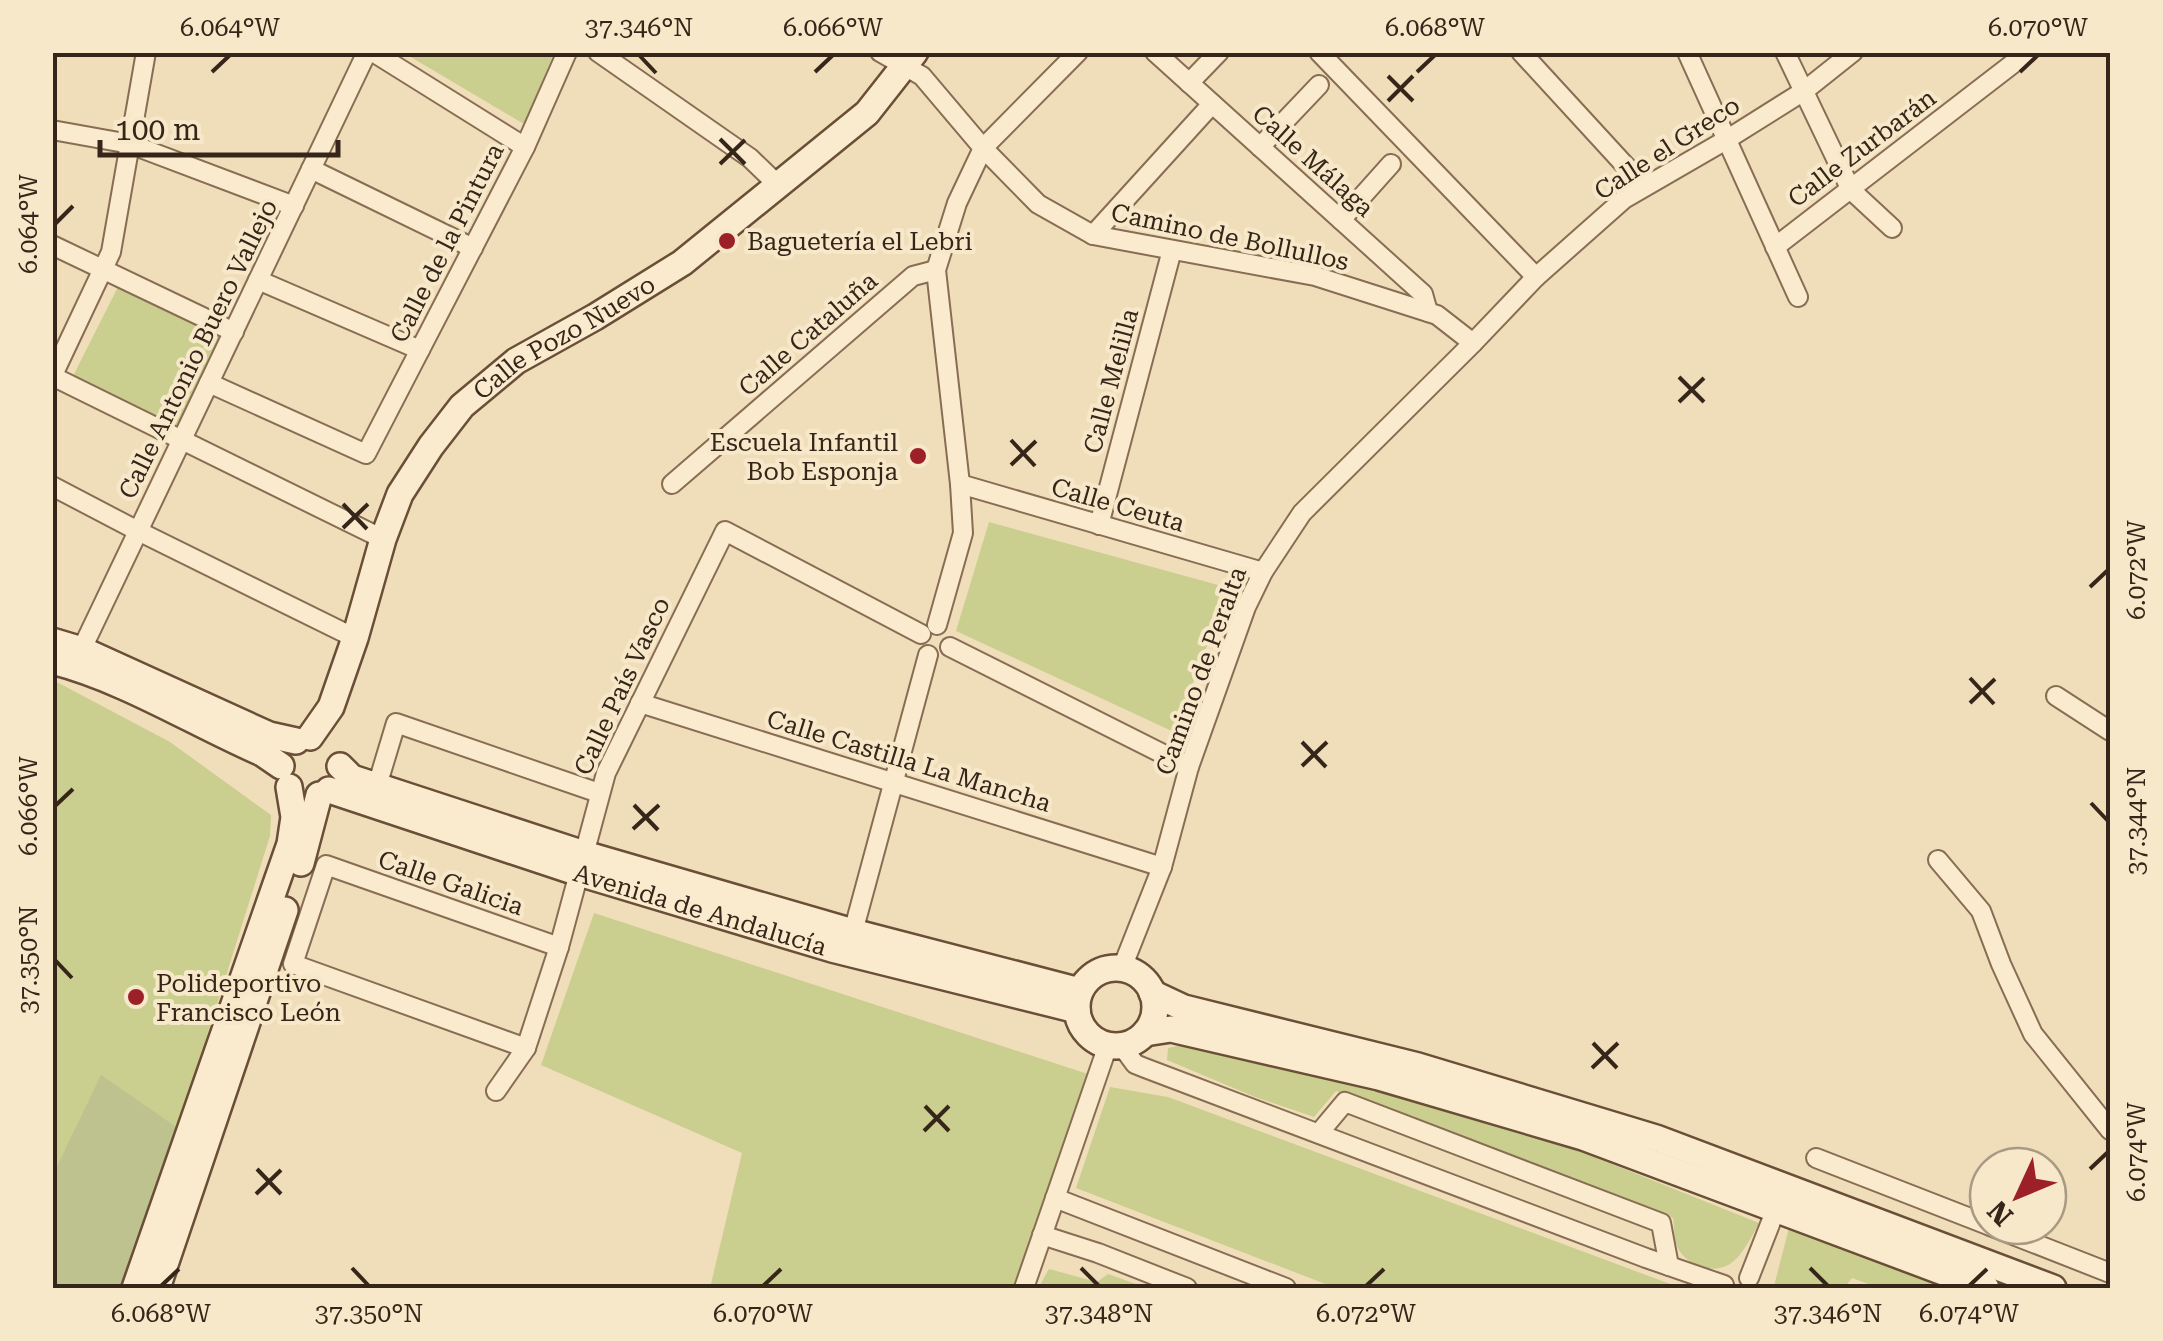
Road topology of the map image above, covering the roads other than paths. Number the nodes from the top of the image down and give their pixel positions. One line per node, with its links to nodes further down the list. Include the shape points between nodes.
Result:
1 (146, 52): 22 (street)
2 (370, 52): 23 (street); 27 (street, Calle Antonio Buero Vallejo)
3 (567, 52): 23 (street, Calle de la Pintura)
4 (598, 52): 28 (street, via 750,158)
5 (880, 52): 15 (street, Camino de Bollullos)
6 (1078, 52): 24 (street)
7 (1155, 52): 16 (street, Calle Málaga)
8 (1219, 52): 16 (street)
9 (1319, 52): 41 (street)
10 (1521, 52): 29 (street)
11 (1687, 52): 21 (street)
12 (1786, 52): 18 (street)
13 (1853, 52): 18 (street, Calle el Greco)
14 (2028, 52): 30 (street, Calle Zurbarán)
15 (910, 60): 24 (street, Camino de Bollullos); 28 (street, Calle Pozo Nuevo, via 867,113)
16 (1190, 83): 19 (street, Calle Málaga)
17 (1319, 84): 25 (street)
18 (1804, 91): 21 (street, Calle el Greco); 30 (street)
19 (1212, 104): 25 (street, Calle Málaga); 34 (street)
20 (52, 130): 22 (street)
21 (1726, 140): 29 (street, Calle el Greco); 36 (street)
22 (130, 144): 31 (street); 39 (street)
23 (525, 147): 37 (street, Calle de la Pintura)
24 (983, 148): 34 (street, Camino de Bollullos, via 1038,204); 40 (street)
25 (1260, 148): 32 (street, Calle Málaga)
26 (1391, 164): 32 (street)
27 (312, 168): 31 (street, Calle Antonio Buero Vallejo); 37 (street)
28 (778, 186): 56 (street, Calle Pozo Nuevo, via 682,263 516,361 462,406 400,494)
29 (1644, 186): 41 (street, Calle el Greco)
30 (1850, 190): 33 (street); 36 (street, Calle Zurbarán)
31 (294, 206): 42 (street, Calle Antonio Buero Vallejo)
32 (1341, 220): 44 (street, Calle Málaga, via 1423,294)
33 (1892, 228)
34 (1093, 235): 38 (street, Camino de Bollullos)
35 (52, 244): 39 (street)
36 (1775, 247): 43 (street)
37 (473, 248): 47 (street, Calle de la Pintura)
38 (1172, 250): 44 (street, Camino de Bollullos, via 1315,276); 54 (street, Calle Melilla)
39 (103, 268): 45 (street); 48 (street)
40 (936, 270): 51 (street, Calle Cataluña, via 913,276); 52 (street)
41 (1536, 277): 46 (street, Calle el Greco)
42 (258, 280): 45 (street, Calle Antonio Buero Vallejo); 47 (street)
43 (1798, 297)
44 (1428, 312): 46 (street)
45 (234, 332): 49 (street, Calle Antonio Buero Vallejo)
46 (1473, 343): 57 (street, Camino de Peralta, via 1302,513)
47 (420, 350): 49 (street, Calle de la Pintura, via 366,454)
48 (53, 376): 50 (street)
49 (209, 383): 50 (street, Calle Antonio Buero Vallejo)
50 (182, 440): 55 (street, Calle Antonio Buero Vallejo); 56 (street)
51 (672, 484)
52 (960, 484): 54 (street, Calle Ceuta); 58 (street, via 963,533)
53 (52, 486): 55 (street)
54 (1099, 526): 57 (street, Calle Ceuta)
55 (138, 531): 59 (street); 63 (street, Calle Antonio Buero Vallejo)
56 (382, 538): 59 (street, Calle Pozo Nuevo)
57 (1263, 572): 68 (street, Camino de Peralta)
58 (929, 629): 61 (street, via 948,631); 62 (street, via 920,644); 65 (street, Calle País Vasco, via 724,531)
59 (355, 638): 67 (street, Calle Pozo Nuevo)
60 (52, 641): 63 (street)
61 (950, 647): 62 (street); 68 (street)
62 (928, 655): 70 (street)
63 (69, 659): 67 (street, Avenida de Andalucía, via 269,735); 69 (street, via 262,754)
64 (2056, 696): 66 (street)
65 (640, 703): 70 (street, Calle Castilla La Mancha); 73 (street, Calle País Vasco)
66 (2110, 731)
67 (319, 747): 69 (street, via 283,754); 71 (street, Avenida de Andalucía, via 352,778); 72 (street, via 338,780)
68 (1189, 767): 76 (street, Camino de Peralta)
69 (285, 777): 72 (street, via 300,795); 98 (street, via 294,817 290,844)
70 (893, 782): 76 (street, Calle Castilla La Mancha); 77 (street)
71 (377, 786): 73 (street, via 396,723); 75 (street, Avenida de Andalucía)
72 (324, 793): 75 (street, Avenida de Andalucía); 99 (street)
73 (599, 793): 75 (street, Calle País Vasco)
74 (1938, 860): 86 (street, via 1981,911 2033,1034)
75 (582, 863): 77 (street, Avenida de Andalucía); 78 (street, Calle País Vasco); 81 (street, Avenida de Andalucía, via 832,949)
76 (1162, 867): 79 (street, Camino de Peralta)
77 (853, 932): 81 (street, Avenida de Andalucía)
78 (559, 947): 84 (street, Calle País Vasco); 84 (street, Calle Galicia, via 326,865 293,964)
79 (1122, 968): 80 (street); 81 (street, via 1097,972)
80 (1152, 993): 82 (street, via 1154,1014); 104 (street, via 1184,1008 1418,1066 1656,1138)
81 (1079, 1001): 83 (street, via 1087,1032)
82 (1145, 1033): 83 (street); 90 (street, via 1171,1029 1379,1078 1582,1138)
83 (1114, 1045): 87 (street, via 1135,1064); 89 (street)
84 (526, 1048): 85 (street, Calle País Vasco)
85 (496, 1091)
86 (2110, 1130)
87 (1319, 1133): 94 (street); 94 (street, via 1345,1102 1364,1109 1660,1223)
88 (1816, 1158): 91 (street)
89 (1055, 1198): 92 (street); 102 (street)
90 (1776, 1210): 96 (street); 103 (street)
91 (1968, 1218)
92 (1042, 1235): 100 (street); 101 (street)
93 (2040, 1246): 95 (street)
94 (1669, 1266): 97 (street)
95 (2110, 1273)
96 (1754, 1284): 97 (street, via 1734,1277)
97 (1723, 1287)
98 (136, 1288)
99 (157, 1288)
100 (1024, 1288)
101 (1187, 1288)
102 (1286, 1288)
103 (1986, 1288)
104 (2054, 1288)

